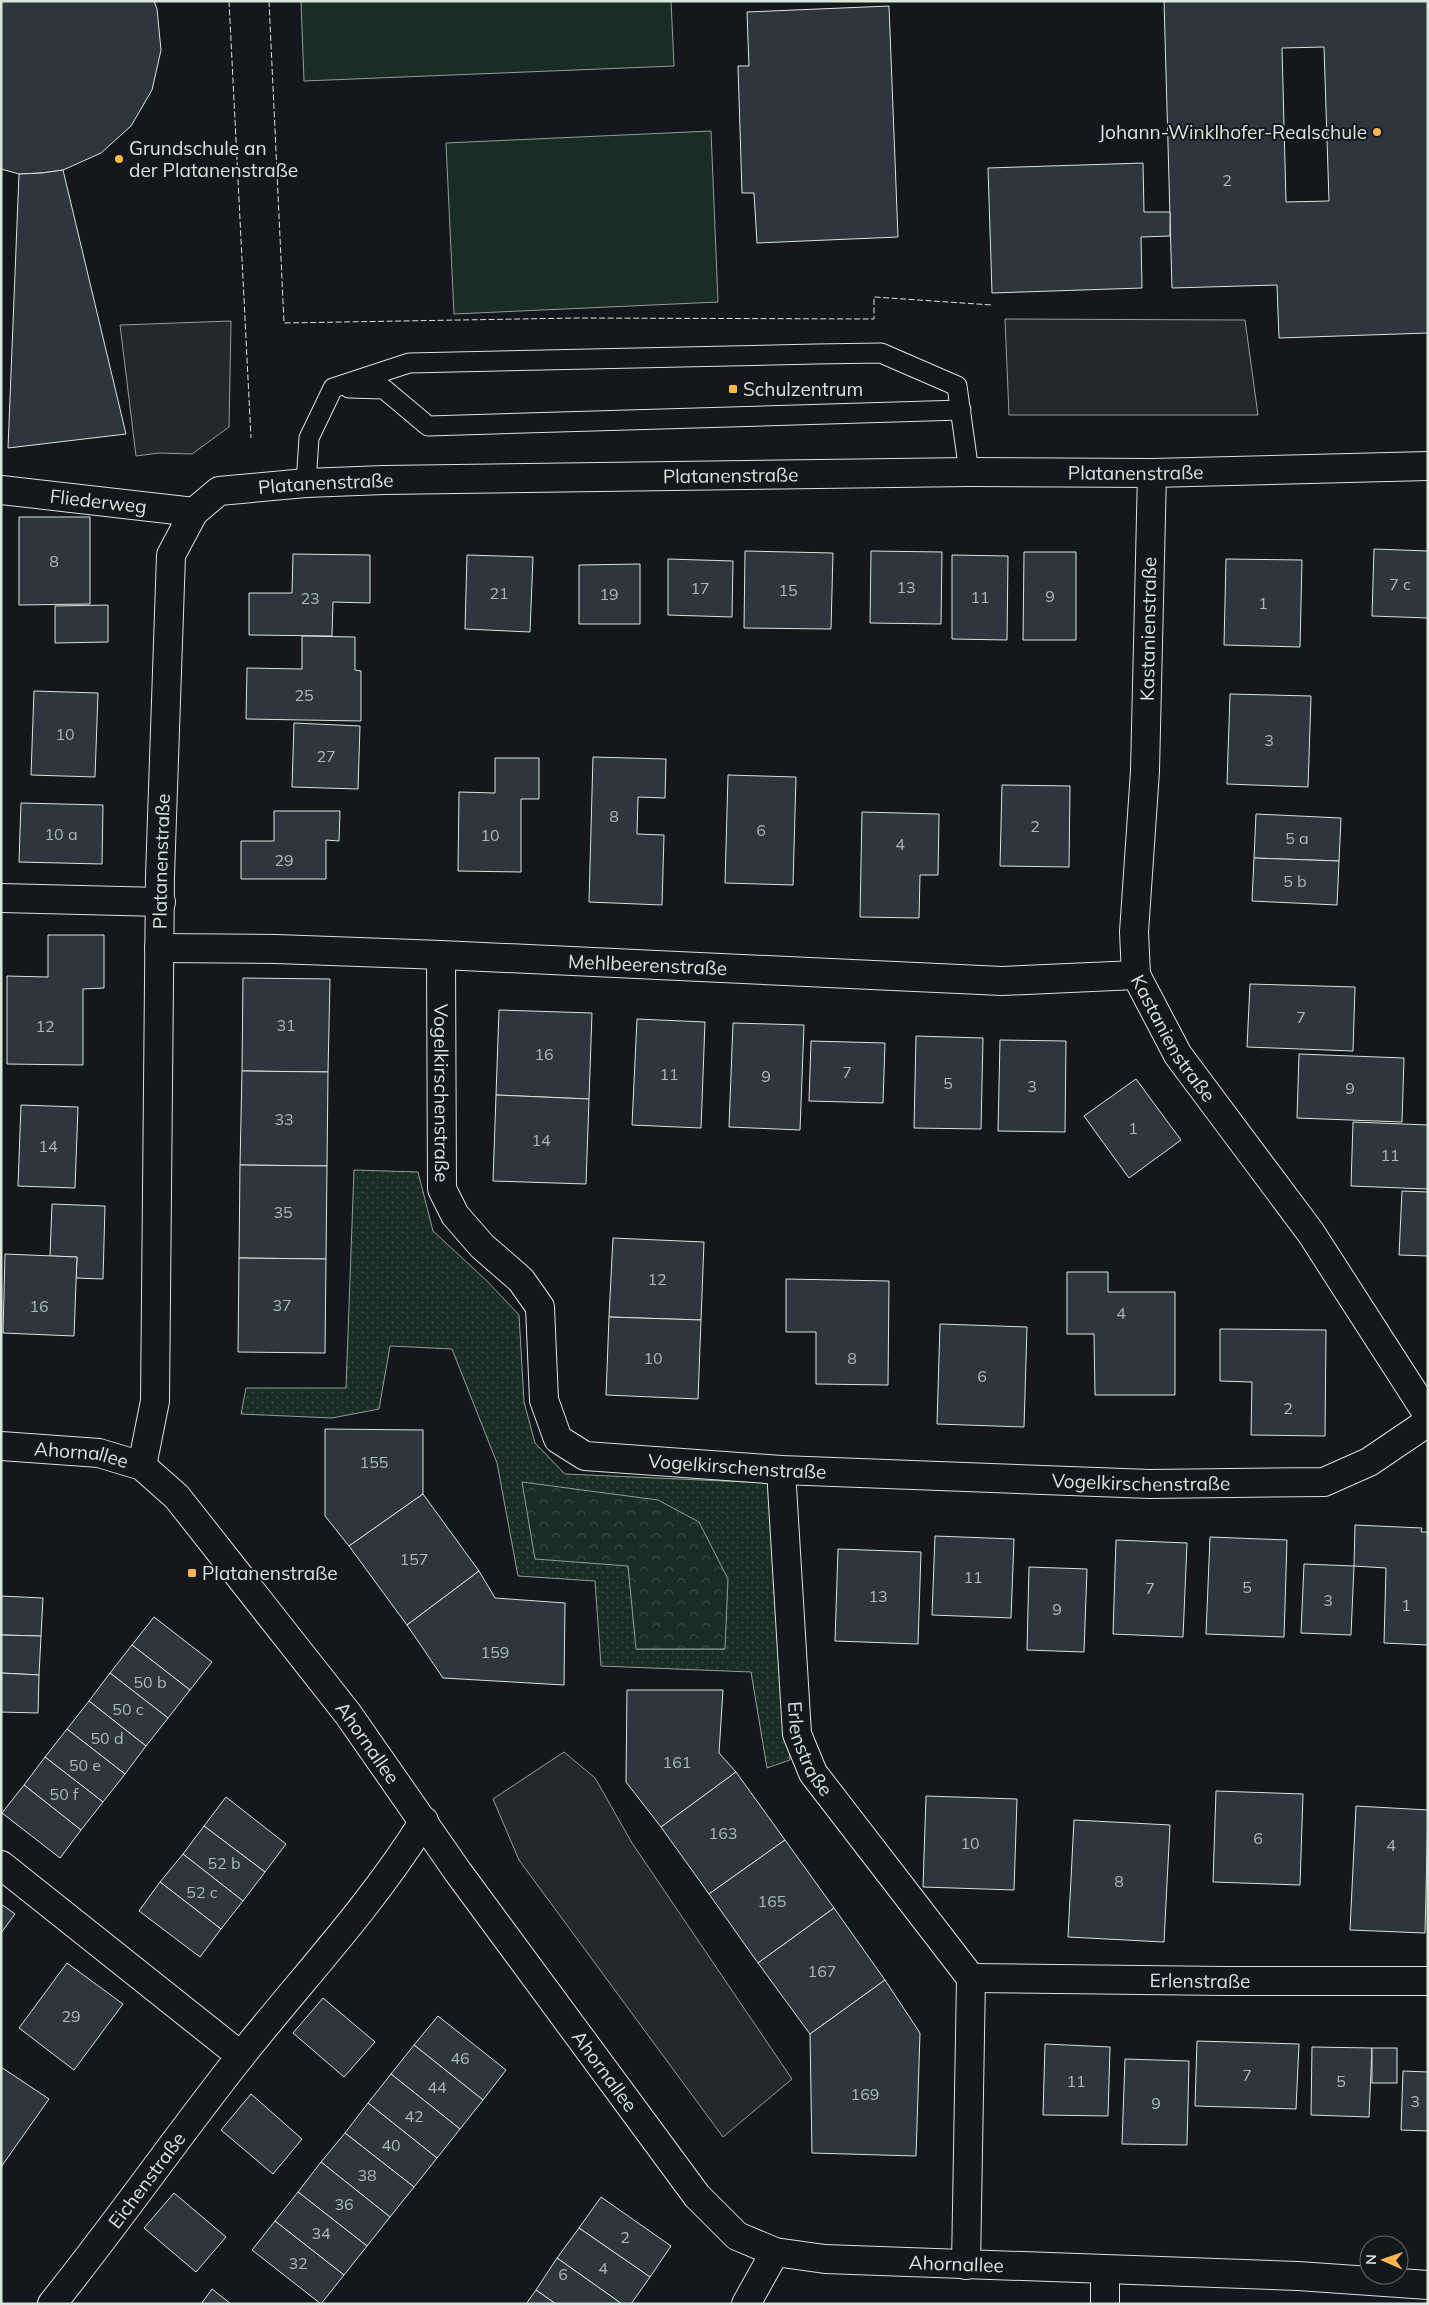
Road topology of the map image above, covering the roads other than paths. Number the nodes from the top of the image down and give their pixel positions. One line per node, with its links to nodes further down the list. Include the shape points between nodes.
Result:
1 (333, 388): 2 (lane, via 384,389 428,426); 2 (lane, via 409,363 881,353 957,386); 6 (lane, via 309,438)
2 (961, 410): 4 (lane)
3 (1428, 466): 5 (street, Platanenstraße)
4 (969, 472): 5 (street, Platanenstraße); 6 (street, Platanenstraße, via 384,480)
5 (1152, 473): 13 (street, Kastanienstraße, via 1145,771 1134,932)
6 (306, 484): 8 (street, Platanenstraße, via 218,490)
7 (1, 490): 8 (street, Fliederweg)
8 (194, 512): 10 (street, Platanenstraße, via 171,555 163,744)
9 (1, 898): 10 (street)
10 (161, 902): 11 (street, Platanenstraße)
11 (159, 948): 12 (street, Mehlbeerenstraße); 17 (street, Platanenstraße, via 155,1401)
12 (442, 955): 13 (street, Mehlbeerenstraße, via 1002,981); 18 (street, Vogelkirschenstraße, via 442,1189 455,1215 482,1246 521,1280 540,1307 544,1400 558,1439 585,1456)
13 (1136, 975): 14 (street, Kastanienstraße, via 1178,1054 1311,1233)
14 (1428, 1415)
15 (1428, 1422): 18 (street, Vogelkirschenstraße, via 1369,1462 1324,1482 1150,1484)
16 (1, 1446): 17 (street, Ahornallee, via 99,1453)
17 (142, 1466): 19 (street, Ahornallee, via 176,1497 217,1548 348,1714)
18 (781, 1470): 21 (street, Erlenstraße, via 798,1734 813,1773)
19 (424, 1821): 23 (street, Eichenstraße, via 400,1860); 24 (street, Ahornallee, via 458,1872 697,2196 737,2236)
20 (1, 1865): 23 (street)
21 (971, 1978): 22 (street, Erlenstraße); 25 (street)
22 (1428, 1981)
23 (241, 2056): 28 (street, Eichenstraße)
24 (775, 2252): 25 (street, Ahornallee, via 825,2259); 29 (street)
25 (966, 2265): 26 (street, Ahornallee)
26 (1106, 2271): 27 (street, Ahornallee, via 1298,2276); 30 (street)
27 (1428, 2285)
28 (52, 2304)
29 (746, 2304)
30 (1105, 2304)

